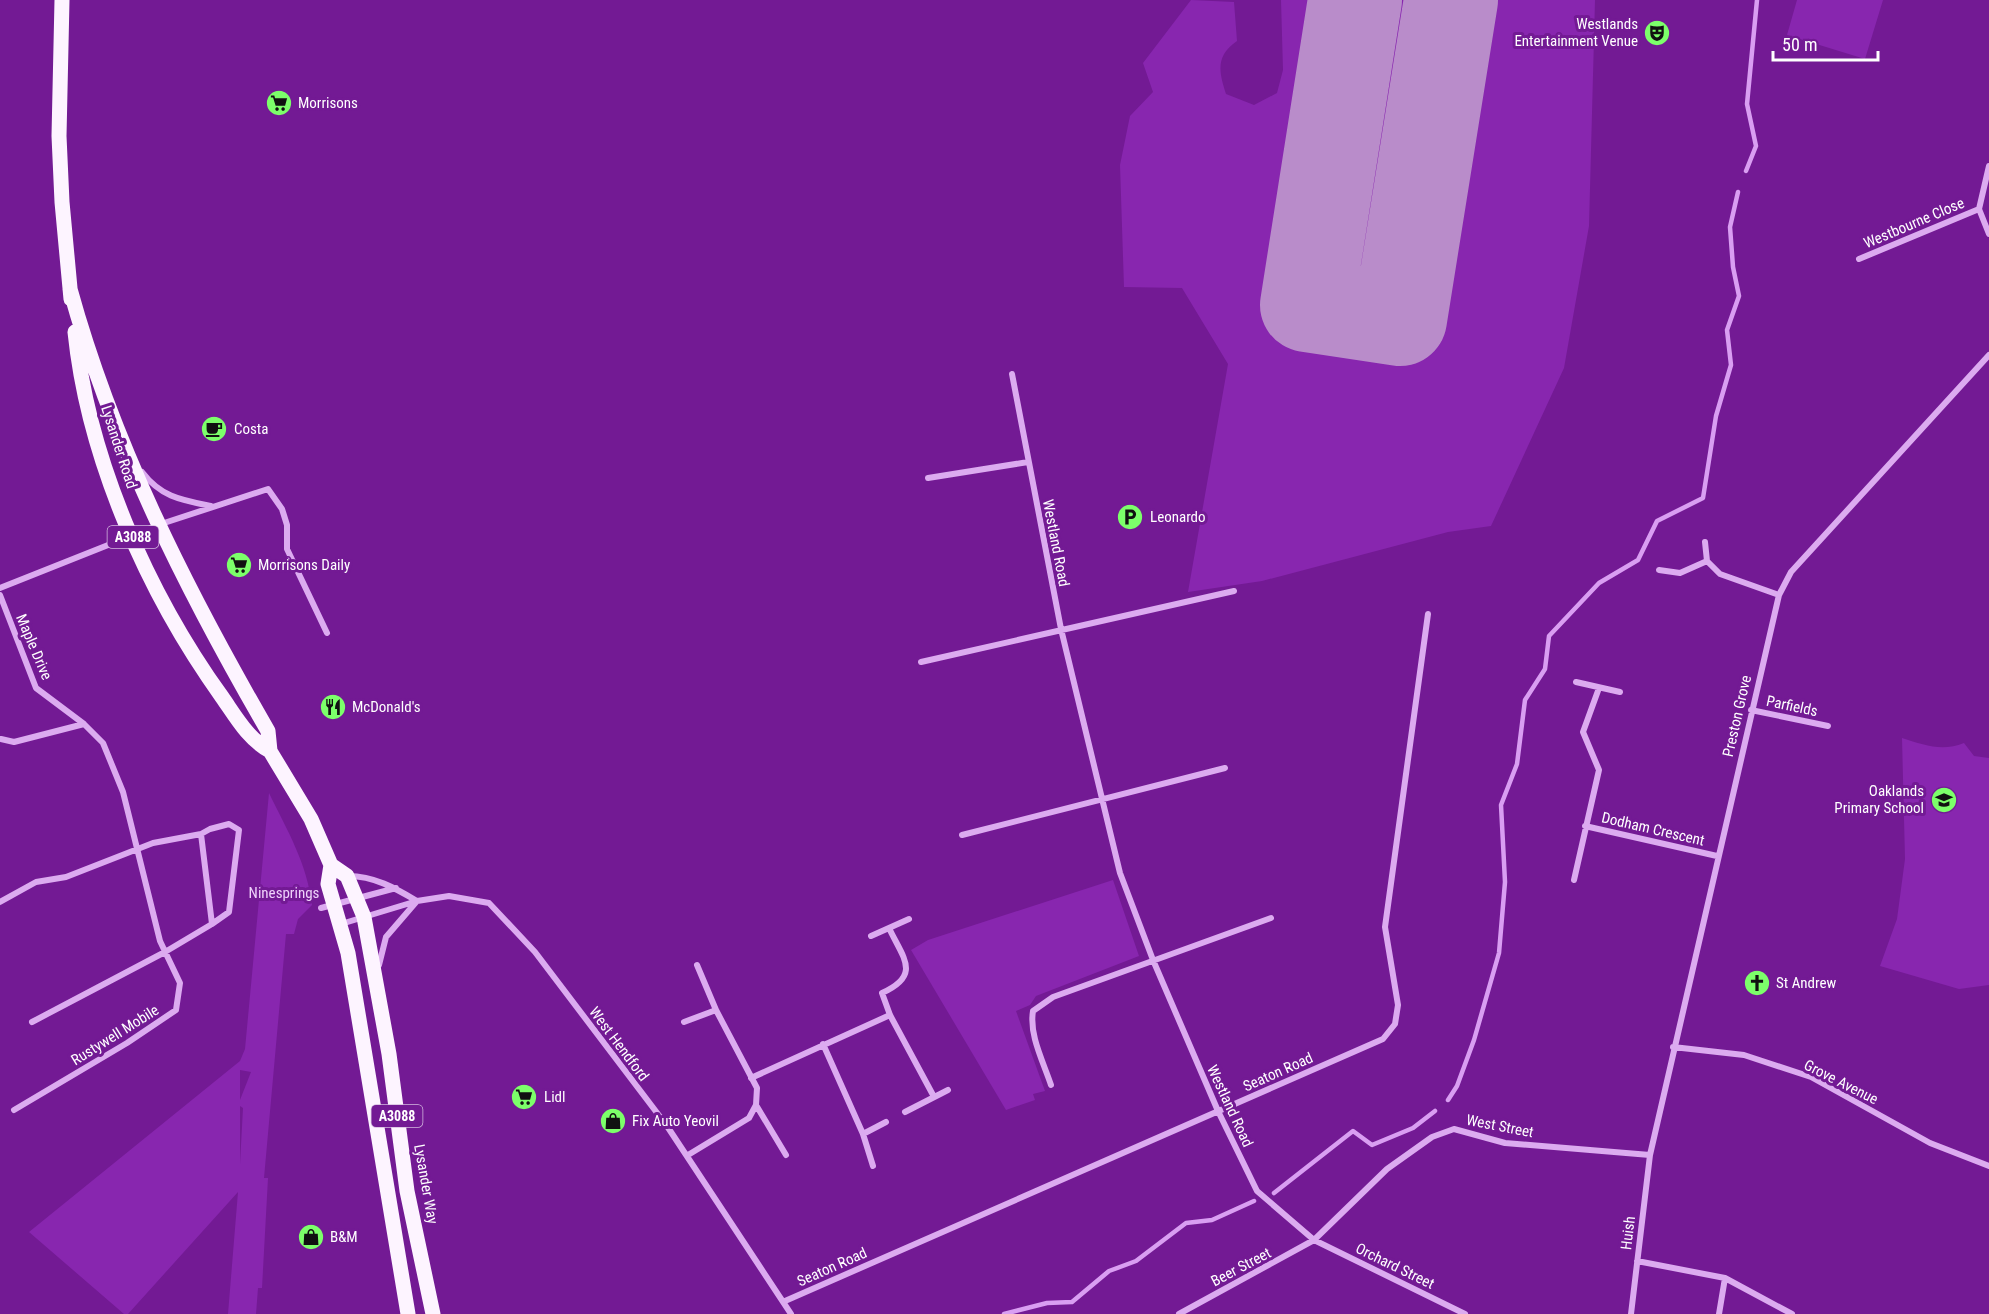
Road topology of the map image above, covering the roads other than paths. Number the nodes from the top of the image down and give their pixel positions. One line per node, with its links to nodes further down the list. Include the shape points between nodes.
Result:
1 (62, 0): 6 (main road, Lysander Road / A3088, via 59,136)
2 (1989, 166): 3 (street)
3 (1978, 208): 4 (street); 5 (street, Westbourne Close)
4 (1989, 234)
5 (1859, 259)
6 (70, 289): 9 (main road, Lysander Road / A3088, via 89,357); 14 (main road, Lysander Road / A3088, via 79,375 107,477)
7 (1989, 355): 20 (street, Preston Grove, via 1791,572)
8 (1012, 374): 10 (street, Westland Road)
9 (130, 458): 12 (street, via 154,487 177,499); 13 (main road, Lysander Road / A3088)
10 (1028, 462): 11 (street); 23 (street, Westland Road)
11 (928, 478)
12 (212, 507): 13 (street); 24 (street, via 268,489 282,509 287,549)
13 (161, 524): 14 (street); 33 (main road, Lysander Road / A3088, via 189,590 268,730)
14 (133, 537): 18 (street); 33 (main road, Lysander Road / A3088, via 194,657 254,742)
15 (1705, 542): 16 (street)
16 (1707, 561): 17 (street, via 1680,573); 20 (street, via 1720,574)
17 (1659, 570)
18 (0, 588)
19 (1234, 591): 23 (street)
20 (1779, 594): 29 (street, Preston Grove)
21 (0, 595): 30 (street, Maple Drive, via 36,688)
22 (1428, 614): 73 (street, Seaton Road, via 1385,927 1398,1005 1395,1024 1383,1039)
23 (1061, 629): 25 (street); 36 (street, Westland Road)
24 (327, 633)
25 (921, 662)
26 (1576, 682): 27 (street)
27 (1599, 687): 28 (street); 37 (street, Dodham Crescent, via 1583,732 1599,770)
28 (1620, 692)
29 (1751, 710): 31 (street, Parfields); 41 (street, Preston Grove)
30 (84, 724): 32 (street, via 14,742); 35 (street, Maple Drive, via 103,743)
31 (1828, 726)
32 (1, 739)
33 (270, 751): 42 (main road, Lysander Road / A3088, via 311,819)
34 (1225, 768): 36 (street)
35 (123, 792): 40 (street, Rustywell Mobile)
36 (1100, 798): 39 (street); 58 (street, Westland Road, via 1120,873)
37 (1585, 826): 41 (street, Dodham Crescent); 44 (street)
38 (201, 834): 40 (street); 53 (street); 53 (street, via 229,824 239,830 229,912)
39 (962, 835)
40 (137, 849): 48 (street, via 66,877 36,882); 57 (street, Rustywell Mobile)
41 (1717, 856): 66 (street, Preston Grove)
42 (331, 865): 43 (main road); 49 (main road, Lysander Road / A3088)
43 (347, 876): 45 (street, via 368,878); 46 (main road, A3088)
44 (1574, 880)
45 (396, 888): 46 (street); 47 (street)
46 (357, 898): 49 (street); 50 (main road, A3088)
47 (417, 901): 50 (street, West Hendford); 60 (street, via 386,937); 77 (street, West Hendford, via 450,896 489,903 535,952)
48 (0, 902)
49 (328, 906): 54 (main road, Lysander Road / A3088)
50 (364, 917): 54 (street, West Hendford); 60 (main road, Lysander Way / A3088)
51 (1271, 918): 58 (street)
52 (909, 919): 55 (street)
53 (212, 924): 57 (street)
54 (341, 924): 86 (main road, A3088)
55 (889, 928): 56 (street); 62 (street, via 904,960 906,976 902,983 882,993)
56 (872, 936)
57 (165, 952): 63 (street); 72 (street, Rustywell Mobile, via 180,983 176,1010)
58 (1153, 960): 68 (street, via 1053,997 1033,1011 1034,1035); 73 (street, Westland Road)
59 (697, 964): 61 (street)
60 (376, 986): 87 (main road, Lysander Way / A3088, via 407,1191)
61 (716, 1010): 64 (street); 67 (street)
62 (890, 1015): 65 (street); 70 (street)
63 (32, 1022)
64 (684, 1022)
65 (823, 1044): 67 (street); 76 (street)
66 (1673, 1047): 79 (street, Preston Grove); 81 (street, Grove Avenue, via 1744,1055 1811,1077 1930,1143)
67 (751, 1078): 71 (street, via 757,1088)
68 (1051, 1084)
69 (948, 1090): 70 (street)
70 (933, 1095): 74 (street)
71 (756, 1105): 77 (street, via 738,1127); 78 (street)
72 (14, 1110)
73 (1218, 1111): 82 (street, Westland Road, via 1257,1191); 85 (street, Seaton Road)
74 (905, 1112)
75 (885, 1122): 76 (street)
76 (863, 1134): 80 (street)
77 (688, 1155): 85 (street, West Hendford)
78 (786, 1155)
79 (1650, 1155): 82 (street, West Street, via 1505,1143 1454,1129 1432,1137 1387,1169); 83 (street, Huish)
80 (873, 1166)
81 (1989, 1166)
82 (1314, 1240): 89 (street, Beer Street); 90 (street, Orchard Street)
83 (1637, 1261): 84 (street); 91 (street, Huish)
84 (1725, 1278): 92 (street); 93 (street)
85 (785, 1301): 88 (street, West Hendford)
86 (408, 1314)
87 (433, 1314)
88 (791, 1314)
89 (1179, 1314)
90 (1465, 1314)
91 (1631, 1314)
92 (1719, 1314)
93 (1792, 1314)

